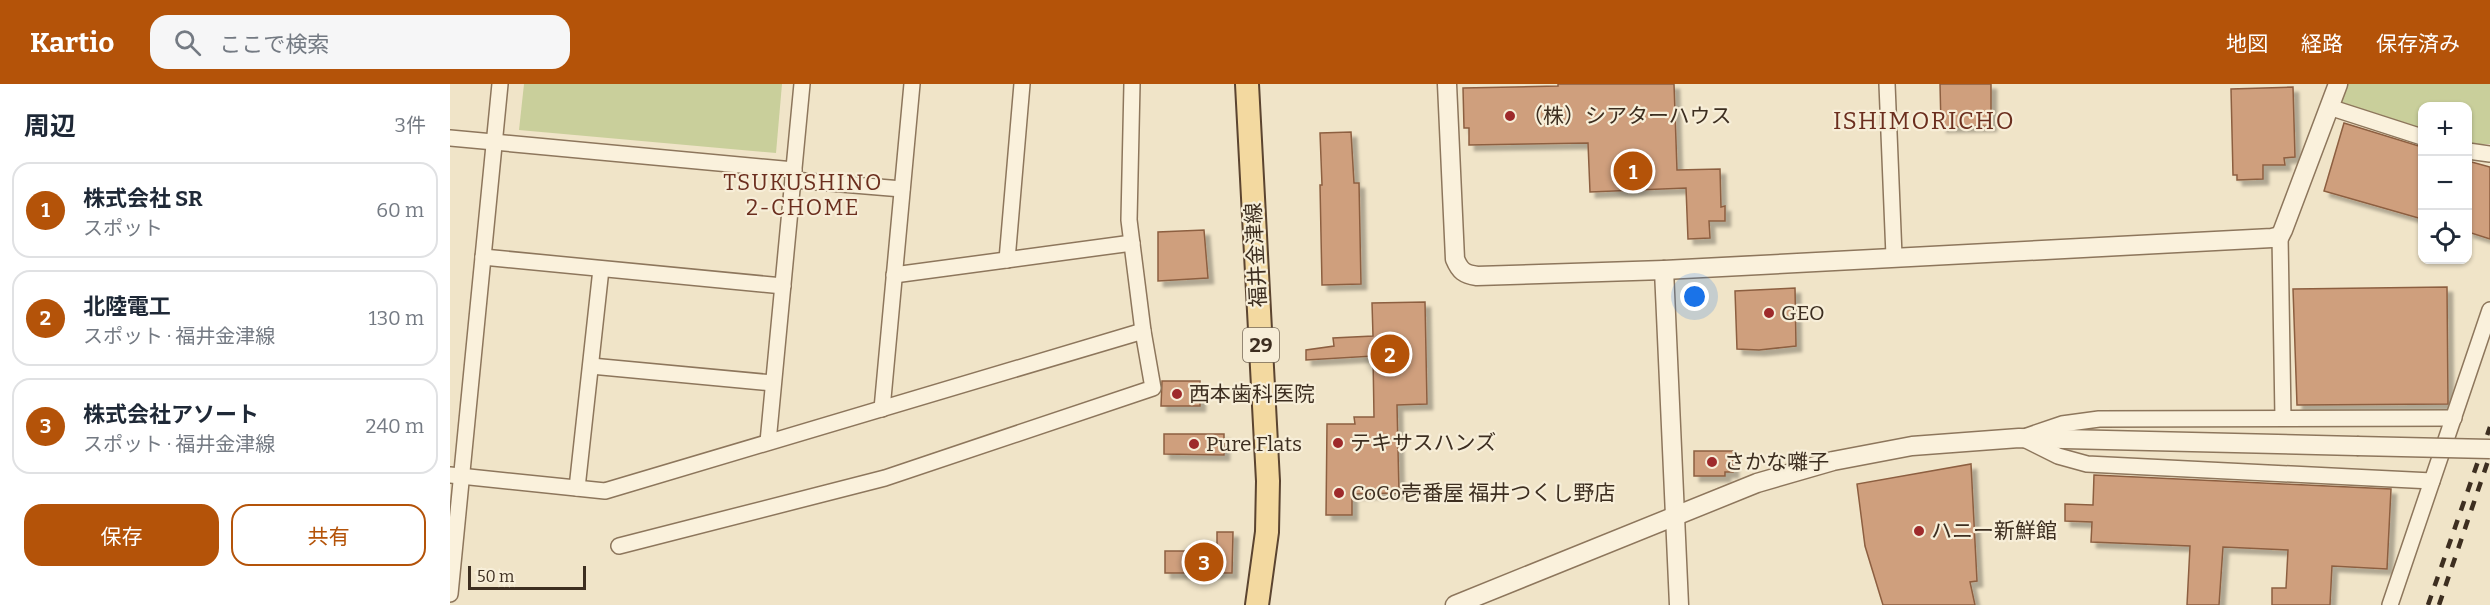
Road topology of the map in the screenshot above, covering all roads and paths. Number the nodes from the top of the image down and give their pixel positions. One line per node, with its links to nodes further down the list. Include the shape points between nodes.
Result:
1 (500, 84): 13 (street)
2 (802, 84): 16 (street)
3 (912, 84): 17 (street)
4 (1022, 84): 22 (street)
5 (1132, 84): 19 (street)
6 (1247, 84): 43 (main road, 福井金津線 / 29, via 1268,481 1267,532)
7 (1446, 84): 24 (street, via 1455,259 1465,274)
8 (1887, 84): 20 (street)
9 (2338, 84): 10 (street)
10 (2329, 107): 11 (street); 18 (street)
11 (2418, 136)
12 (450, 138): 13 (street)
13 (494, 142): 16 (street); 21 (street)
14 (2472, 152): 15 (street)
15 (2490, 154)
16 (793, 175): 17 (street); 26 (street)
17 (902, 189): 25 (street)
18 (2280, 236): 20 (street); 32 (street)
19 (1132, 243): 22 (street); 28 (street)
20 (1894, 256): 24 (street)
21 (483, 257): 23 (street); 37 (street)
22 (1007, 260): 25 (street)
23 (601, 268): 26 (street); 29 (street)
24 (1664, 270): 40 (street)
25 (894, 275): 31 (street)
26 (783, 286): 30 (street)
27 (2490, 310): 33 (street)
28 (1143, 332): 31 (street); 41 (street, via 1153,388 885,478)
29 (591, 366): 30 (street); 39 (street)
30 (774, 383): 35 (street)
31 (882, 409): 35 (street)
32 (2283, 418): 33 (street); 34 (street, via 2099,419 2062,424)
33 (2454, 418): 38 (street)
34 (2022, 438): 36 (street, bridge); 38 (street, via 2058,456 2086,464); 40 (street, via 1912,446 1833,460 1757,483)
35 (768, 442): 39 (street, via 605,490)
36 (2490, 449)
37 (456, 476): 39 (street); 42 (street)
38 (2432, 481): 46 (street)
39 (577, 488)
40 (1675, 518): 44 (street); 45 (street)
41 (619, 546)
42 (450, 594)
43 (1257, 605)
44 (1455, 605)
45 (1679, 605)
46 (2390, 605)

